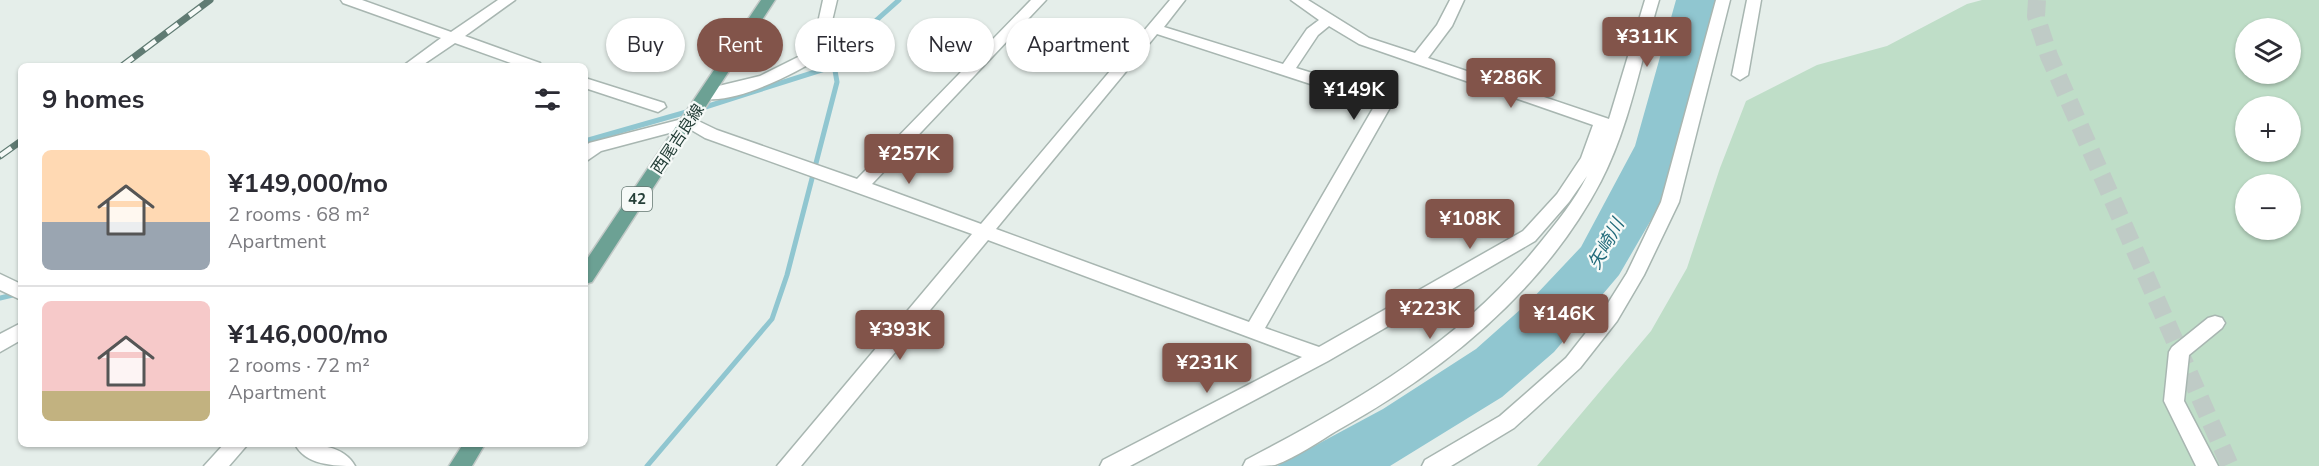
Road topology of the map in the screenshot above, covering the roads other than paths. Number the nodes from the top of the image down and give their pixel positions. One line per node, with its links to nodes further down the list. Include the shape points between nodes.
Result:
1 (348, 0): 14 (street)
2 (508, 0): 14 (street)
3 (768, 0): 21 (main road, 西尾吉良線 / 42)
4 (830, 0): 21 (street, via 819,52 793,69)
5 (1039, 0): 26 (street)
6 (1178, 0): 13 (street)
7 (1298, 0): 12 (street)
8 (1456, 0): 15 (street, via 1444,26)
9 (1652, 0): 24 (street)
10 (1723, 0): 43 (street, via 1670,202 1635,275 1610,316 1573,363 1507,422)
11 (1754, 0): 19 (street)
12 (1328, 20): 15 (street, via 1364,41); 18 (street, via 1312,32)
13 (1153, 28): 18 (street); 27 (street)
14 (452, 38): 16 (street); 17 (street)
15 (1419, 59): 24 (street)
16 (415, 63)
17 (525, 63)
18 (1287, 69): 31 (street, via 1383,104)
19 (1740, 75)
20 (588, 84): 22 (street)
21 (707, 97): 23 (main road, 西尾吉良線 / 42)
22 (658, 107)
23 (690, 122): 25 (street, via 596,147); 26 (street, via 711,134); 28 (main road, 西尾吉良線 / 42)
24 (1608, 125): 33 (street, via 1563,198 1529,236); 42 (street, via 1602,161 1587,192 1535,265 1506,298 1442,354 1352,414)
25 (588, 154)
26 (860, 186): 27 (street)
27 (983, 233): 31 (street); 40 (street)
28 (588, 273)
29 (2215, 323): 44 (street, via 2179,352 2174,401)
30 (18, 332): 32 (street)
31 (1252, 332): 33 (street)
32 (0, 344)
33 (1321, 356): 41 (street)
34 (235, 447): 37 (street)
35 (310, 447): 38 (street)
36 (473, 447): 39 (main road)
37 (215, 466)
38 (344, 466)
39 (460, 466)
40 (788, 466)
41 (1111, 466)
42 (1254, 466)
43 (1433, 466)
44 (2207, 466)

